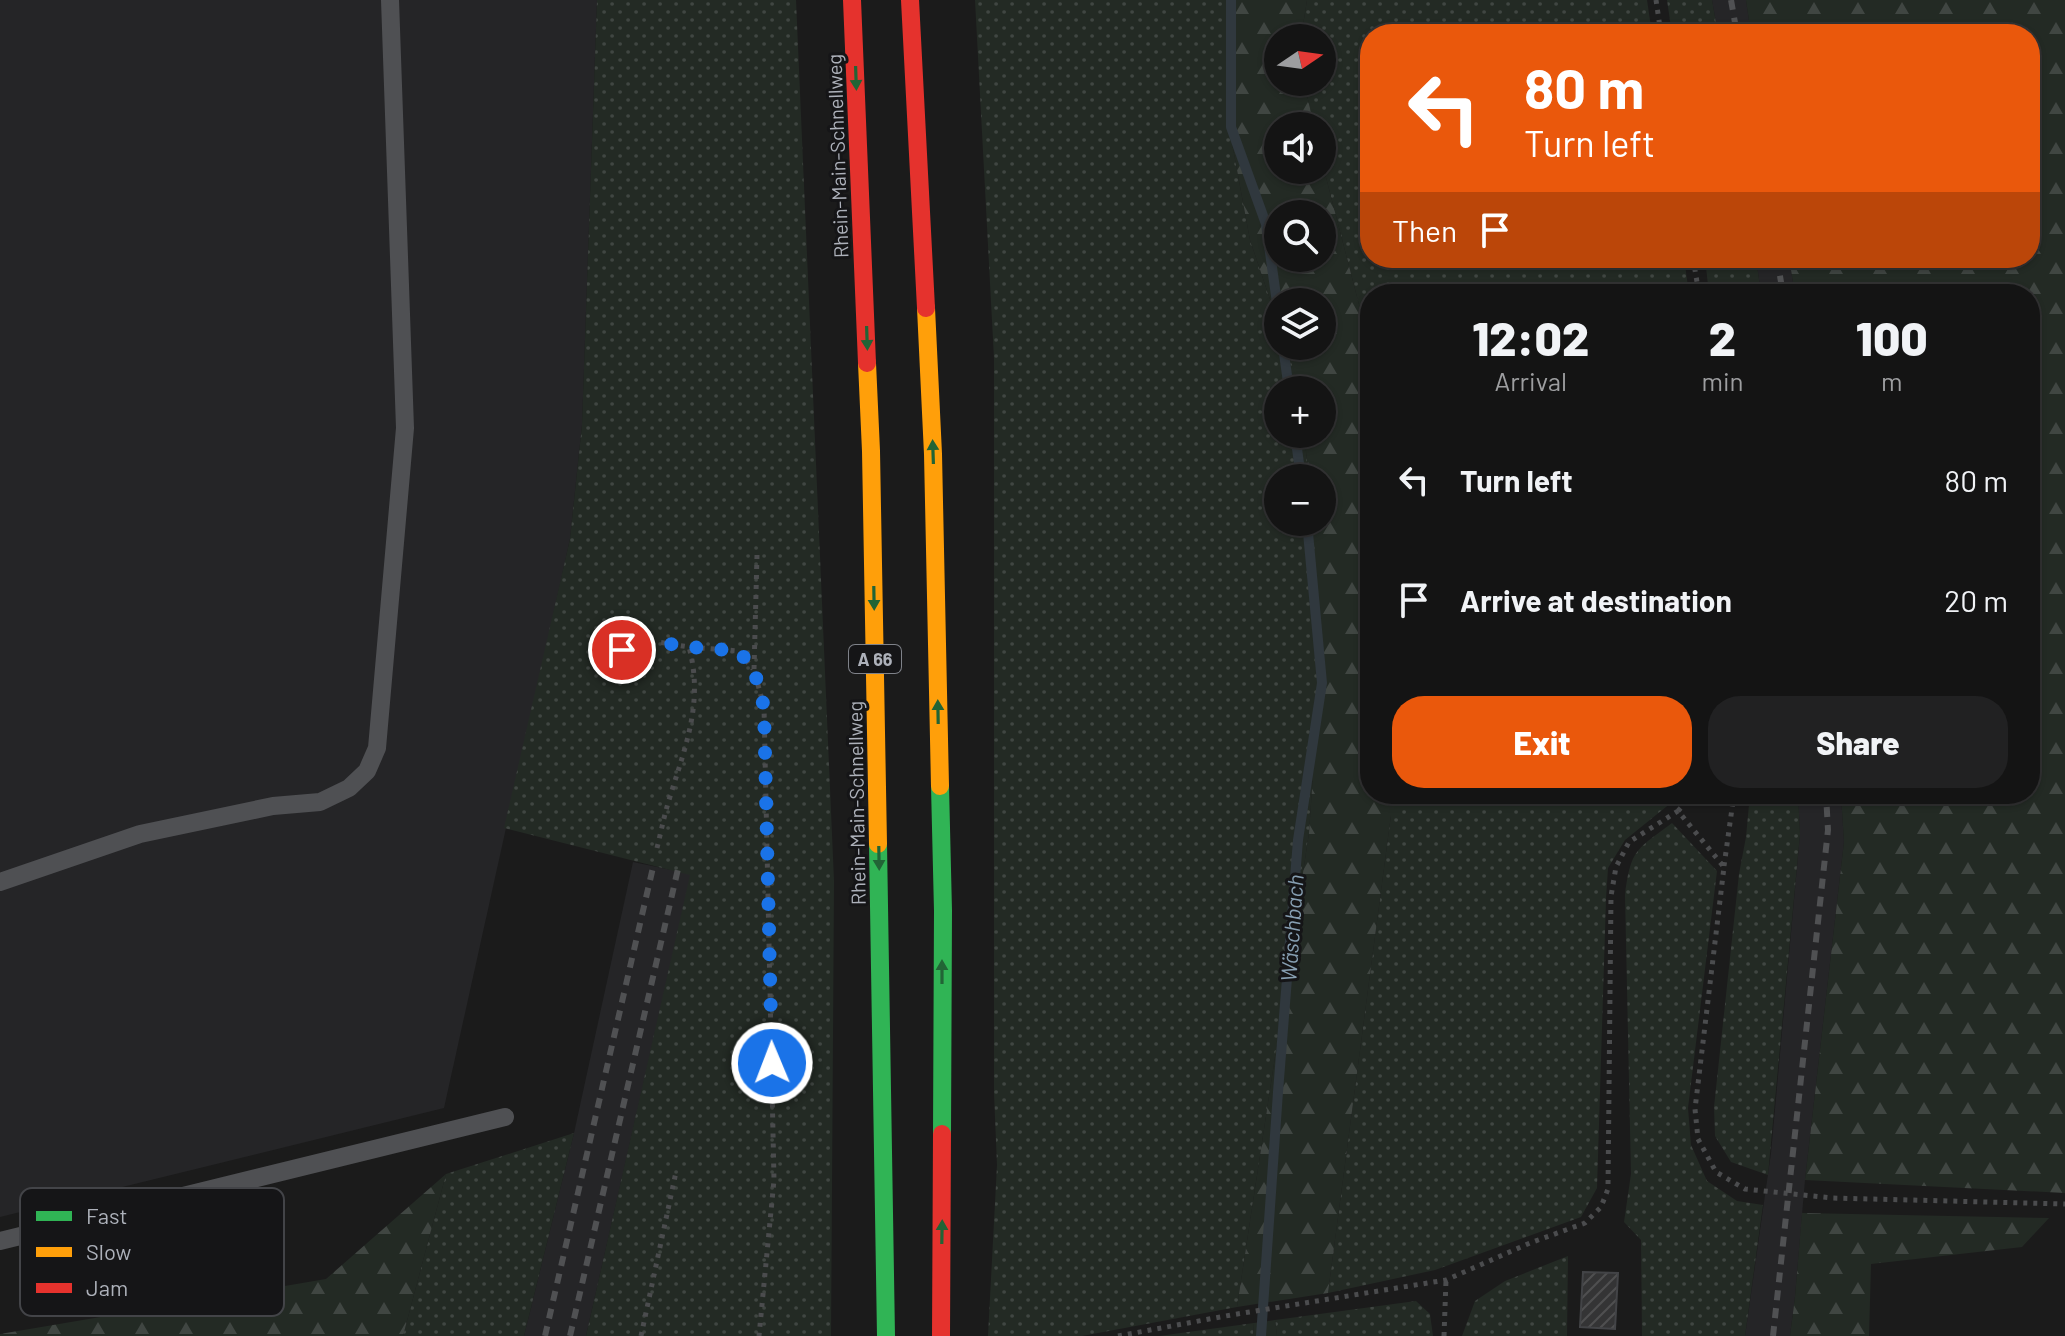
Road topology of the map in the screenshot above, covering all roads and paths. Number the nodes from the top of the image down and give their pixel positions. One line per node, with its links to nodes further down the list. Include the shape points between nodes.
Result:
1 (390, 0): 15 (lane, via 405,428 377,748 367,771 349,788 320,802 273,806 140,834)
2 (852, 0): 23 (highway, Rhein-Main-Schnellweg / A 66, one-way to 23, via 871,451)
3 (910, 0): 26 (highway, one-way to 3, via 943,911 934,486)
4 (1656, 0): 5 (path)
5 (1660, 24)
6 (757, 555): 9 (path)
7 (689, 647): 8 (path, via 658,642); 9 (path, via 739,651); 13 (path, via 695,692 692,724)
8 (622, 650)
9 (754, 670): 25 (path, via 764,707 774,1180)
10 (1684, 804): 12 (path)
11 (1733, 804): 14 (path)
12 (1678, 811): 14 (path); 22 (path, via 1629,842 1616,867 1611,896 1608,1189 1601,1207 1585,1223)
13 (657, 848)
14 (1724, 867): 19 (path, via 1695,1109 1698,1139 1716,1172 1745,1189 1832,1198)
15 (0, 882)
16 (505, 1117): 18 (lane)
17 (676, 1172): 24 (path)
18 (216, 1188)
19 (2065, 1204)
20 (20, 1236): 21 (lane)
21 (0, 1241)
22 (1446, 1280): 27 (path); 28 (path)
23 (886, 1327)
24 (641, 1336)
25 (759, 1336)
26 (941, 1336)
27 (1118, 1336)
28 (1444, 1336)

